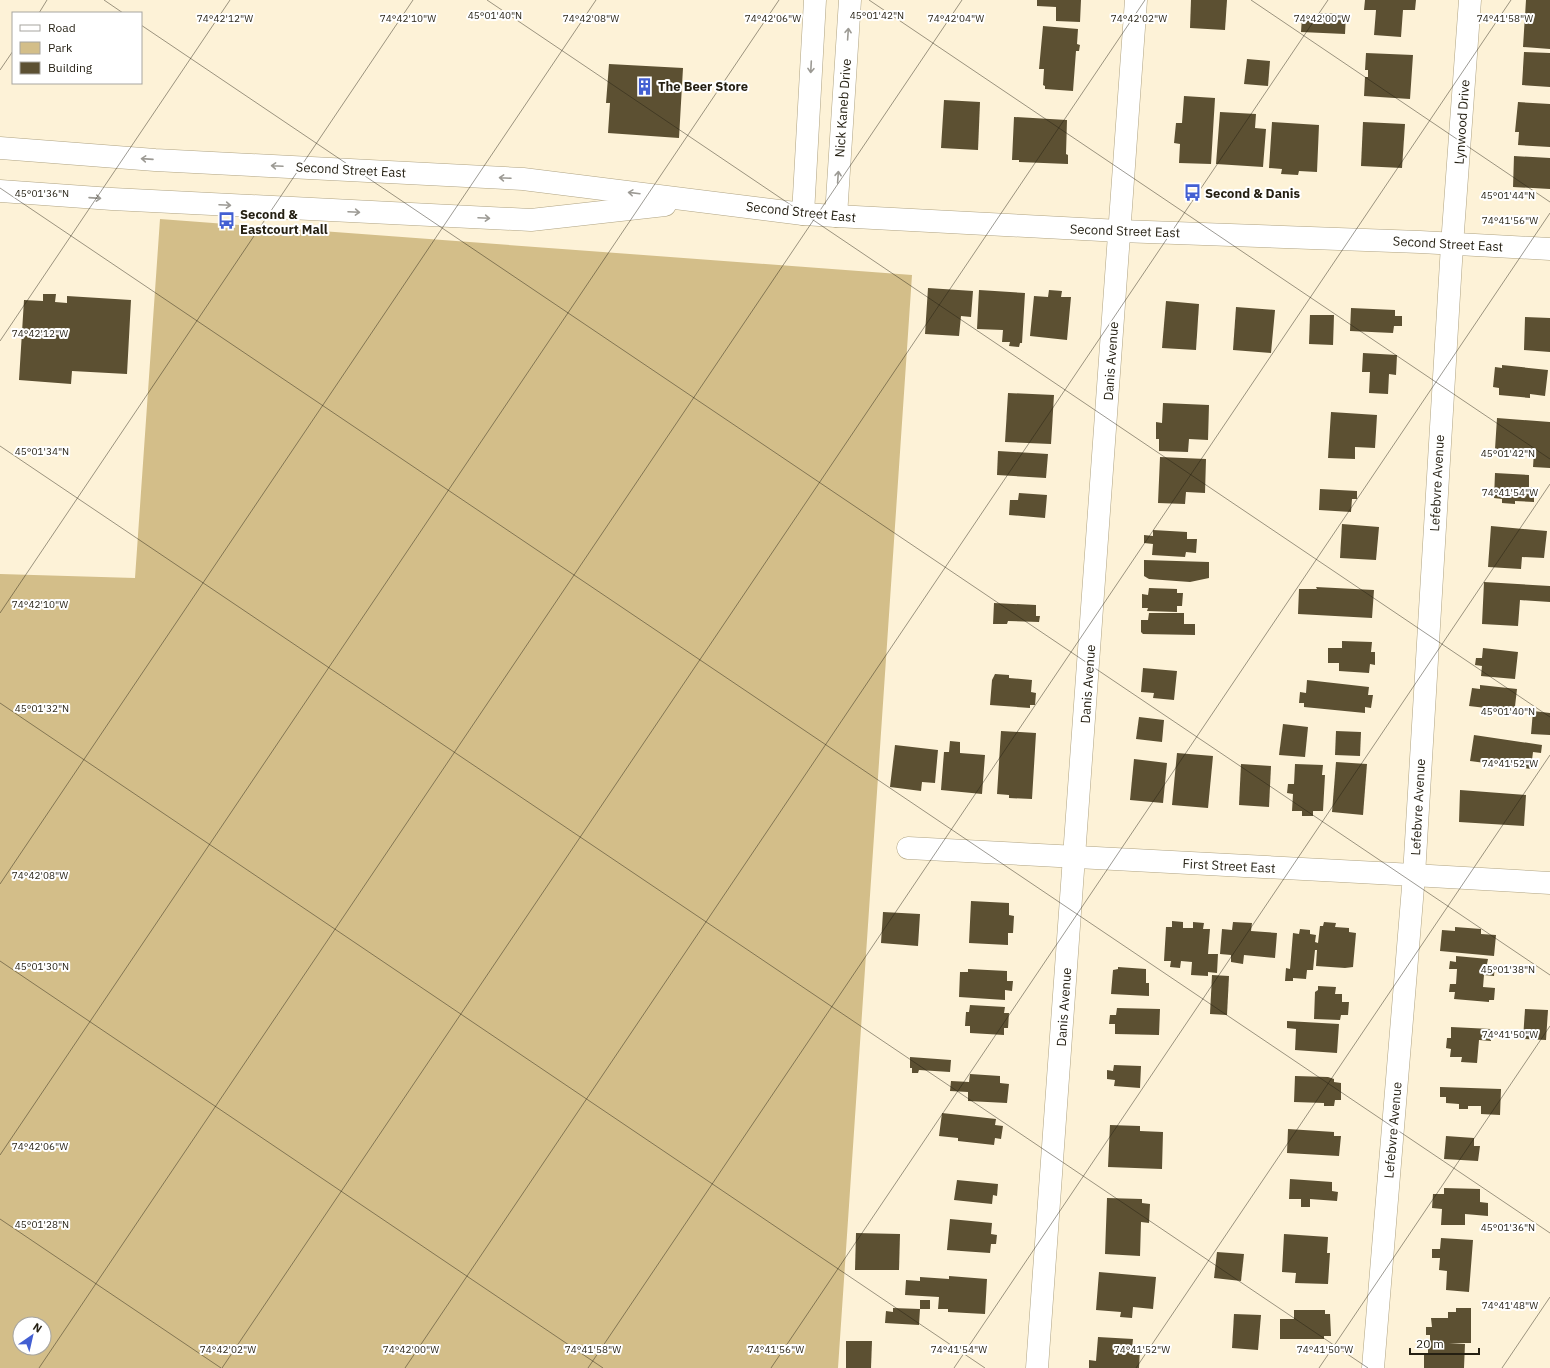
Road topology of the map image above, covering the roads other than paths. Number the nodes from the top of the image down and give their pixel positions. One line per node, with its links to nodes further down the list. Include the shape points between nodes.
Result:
1 (815, 0): 8 (street, one-way to 8)
2 (850, 0): 9 (street, Nick Kaneb Drive, one-way to 2)
3 (1136, 0): 10 (street, Danis Avenue)
4 (1470, 0): 11 (street, Lynwood Drive)
5 (0, 148): 7 (street, Second Street East, one-way to 5, via 523,179 163,160)
6 (0, 191): 7 (street, Second Street East, one-way to 7, via 531,220)
7 (700, 201): 8 (street, Second Street East)
8 (803, 214): 9 (street, Second Street East)
9 (836, 216): 10 (street, Second Street East)
10 (1120, 231): 11 (street, Second Street East); 14 (street, Danis Avenue)
11 (1452, 244): 12 (street, Second Street East); 15 (street, Lefebvre Avenue)
12 (1550, 249)
13 (908, 848): 14 (street, First Street East)
14 (1075, 857): 15 (street, First Street East); 17 (street, Danis Avenue)
15 (1414, 875): 16 (street, First Street East); 18 (street, Lefebvre Avenue)
16 (1550, 884)
17 (1037, 1368)
18 (1373, 1368)

